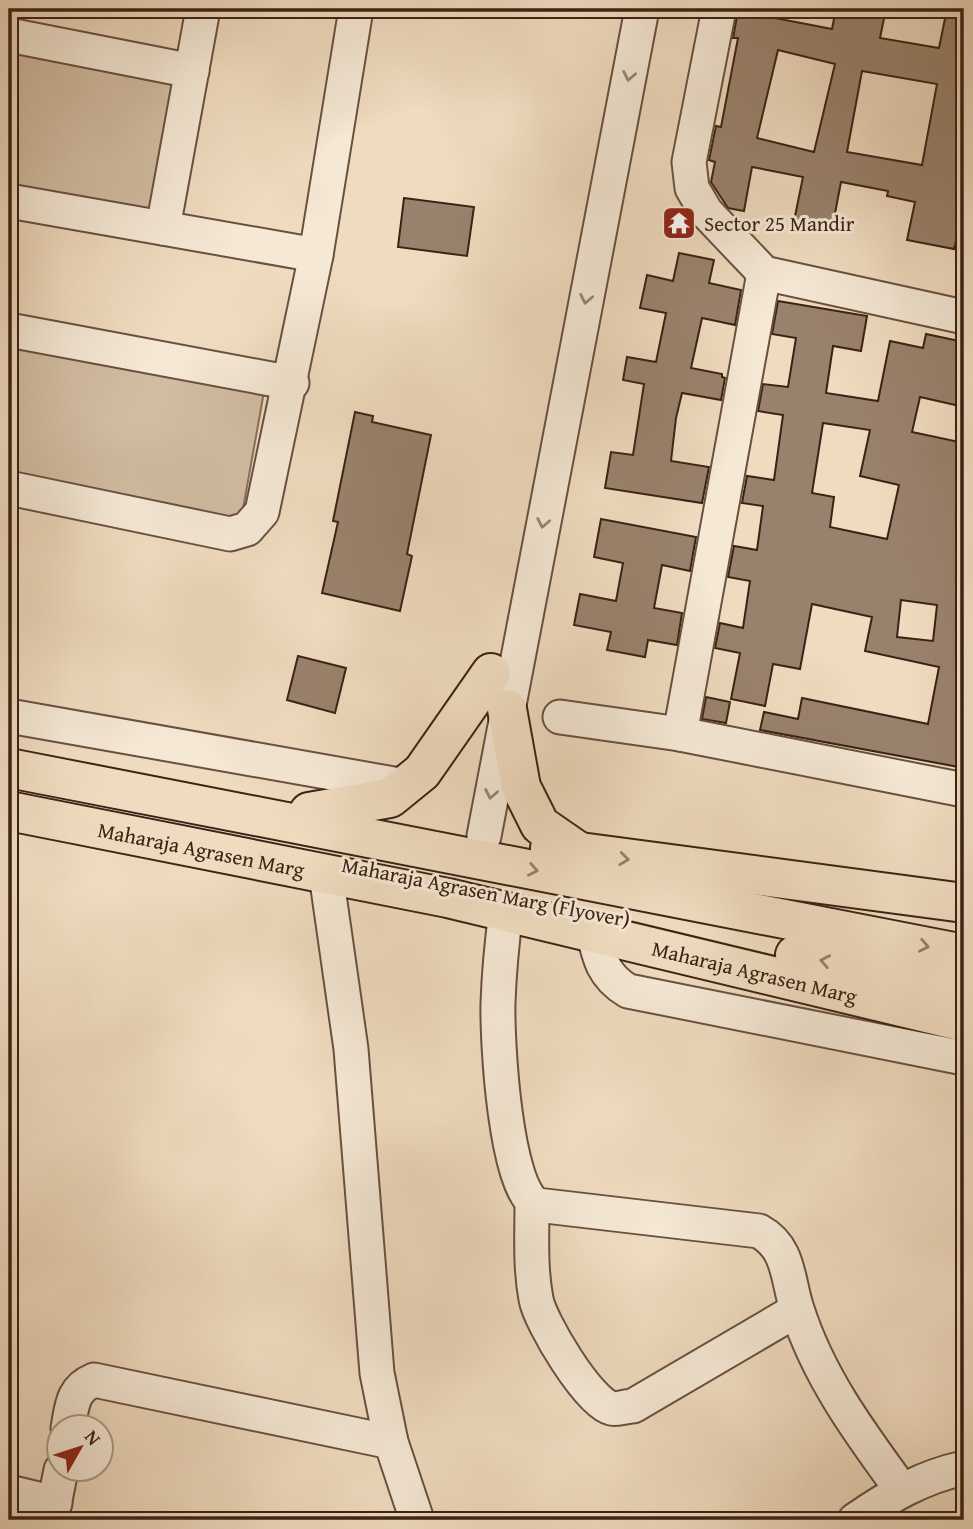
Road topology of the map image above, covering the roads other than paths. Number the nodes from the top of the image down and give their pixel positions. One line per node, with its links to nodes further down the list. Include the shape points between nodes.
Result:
1 (203, 9): 7 (street)
2 (356, 9): 10 (street)
3 (619, 9): 16 (street)
4 (642, 9): 17 (street, one-way to 17)
5 (719, 9): 11 (street, via 689,162 692,188 706,212)
6 (9, 36): 7 (street)
7 (192, 71): 9 (street)
8 (9, 201): 9 (street)
9 (163, 228): 10 (street)
10 (316, 255): 14 (street)
11 (764, 273): 12 (street); 20 (street)
12 (964, 317)
13 (9, 330): 14 (street)
14 (292, 383): 15 (street, via 262,512 247,528 230,534)
15 (9, 488)
16 (491, 673): 23 (main road, via 422,772); 28 (street)
17 (507, 709): 28 (street, one-way to 28); 29 (main road, via 521,788 540,825)
18 (9, 716): 23 (street)
19 (560, 717): 20 (street)
20 (680, 734): 24 (street)
21 (9, 758): 27 (main road)
22 (9, 768): 33 (main road, Maharaja Agrasen Marg (Flyover), one-way to 33)
23 (405, 786): 27 (main road, via 390,798)
24 (964, 790)
25 (9, 795): 37 (main road, Maharaja Agrasen Marg (Flyover), one-way to 25)
26 (9, 811): 30 (main road, Maharaja Agrasen Marg)
27 (309, 812): 28 (main road)
28 (473, 834): 29 (main road)
29 (582, 854): 31 (main road, one-way to 31)
30 (326, 874): 32 (main road, Maharaja Agrasen Marg); 45 (street, via 351,1049 377,1373)
31 (964, 903)
32 (506, 911): 35 (main road, Maharaja Agrasen Marg); 42 (street, via 498,1007 503,1085 516,1171 522,1190)
33 (770, 916): 34 (main road, via 895,913); 36 (main road, Maharaja Agrasen Marg (Flyover), one-way to 36)
34 (964, 927)
35 (593, 931): 40 (main road, Maharaja Agrasen Marg); 41 (street, via 601,967 611,981 628,991)
36 (964, 954)
37 (877, 972): 38 (main road, Maharaja Agrasen Marg (Flyover)); 39 (main road)
38 (964, 988)
39 (964, 1008)
40 (964, 1022)
41 (964, 1058)
42 (533, 1203): 43 (street, via 759,1231 773,1239 783,1255); 43 (street, via 531,1271 537,1304 593,1397 612,1408 633,1405)
43 (797, 1310): 48 (street, via 822,1371)
44 (70, 1414): 45 (street, via 74,1395 81,1385 94,1380)
45 (391, 1442): 51 (street)
46 (964, 1468): 48 (street)
47 (58, 1484): 50 (street)
48 (901, 1489): 52 (street)
49 (9, 1492): 50 (street)
50 (53, 1511)
51 (417, 1520)
52 (855, 1520)

